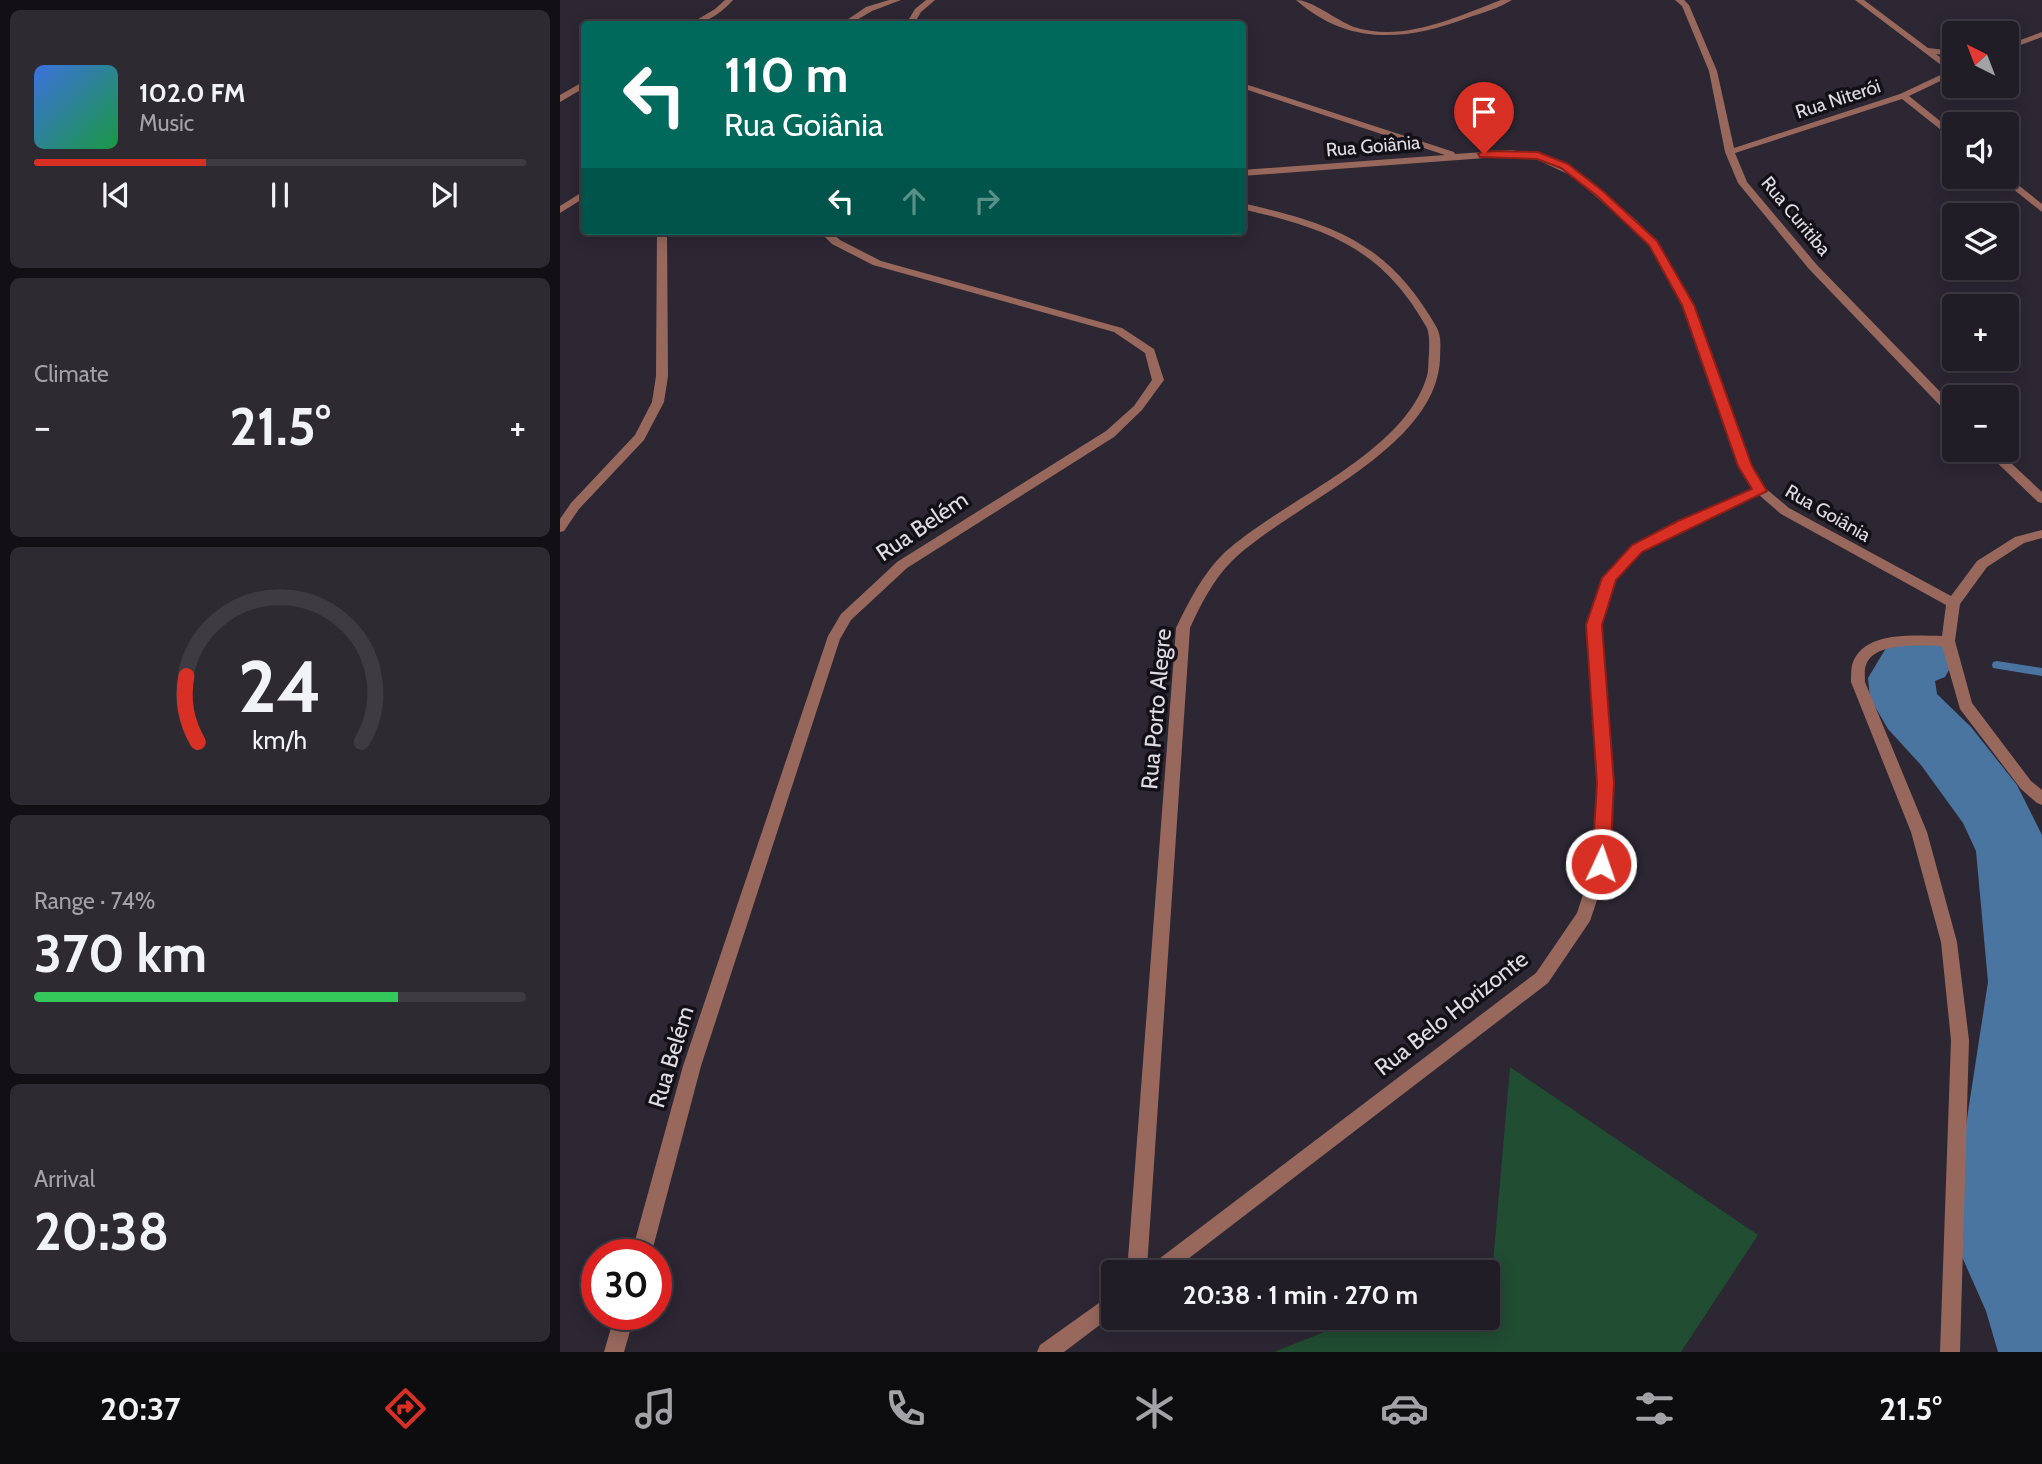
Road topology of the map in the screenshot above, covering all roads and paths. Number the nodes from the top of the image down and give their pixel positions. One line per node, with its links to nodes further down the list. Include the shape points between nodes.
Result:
1 (729, 0): 8 (street)
2 (897, 0): 11 (street)
3 (931, 0): 12 (street)
4 (1300, 0): 5 (street, via 1339,24 1396,36 1427,30)
5 (1508, 0)
6 (1679, 0): 24 (street, Rua Curitiba, via 1713,71)
7 (1859, 0): 15 (street)
8 (718, 11): 9 (street); 10 (street)
9 (700, 21)
10 (715, 21)
11 (850, 21)
12 (912, 21)
13 (2042, 34): 14 (street)
14 (2020, 43)
15 (1925, 49): 16 (street); 17 (street)
16 (1942, 52)
17 (1942, 62)
18 (1942, 77): 21 (street, Rua Niterói)
19 (1246, 86): 25 (street)
20 (581, 87): 22 (street)
21 (1903, 96): 23 (street); 24 (street, Rua Niterói)
22 (560, 99)
23 (1942, 128)
24 (1730, 152): 34 (street, Rua Curitiba, via 1743,183 1813,267)
25 (1456, 156): 26 (street, Rua Goiânia); 36 (street, Rua Goiânia, via 1512,153 1565,166 1653,244 1688,305 1745,466)
26 (1246, 173)
27 (2018, 189): 31 (street)
28 (581, 196): 30 (street)
29 (1246, 207): 44 (street, Rua Porto Alegre, via 1332,231 1379,256 1408,290 1435,334 1434,380 1410,417 1372,457 1262,528 1228,556 1201,588 1183,628)
30 (560, 209)
31 (2042, 209)
32 (662, 235): 38 (street, via 658,402 640,437)
33 (828, 235): 43 (street, Rua Belém, via 877,263 1118,330 1150,351 1158,380 1138,408 1110,434 902,565 846,617 833,639 692,1066)
34 (1942, 401)
35 (2003, 462): 37 (street)
36 (1760, 491): 40 (street, Rua Goiânia, via 1785,511); 45 (street, Rua Belo Horizonte, via 1637,548 1609,578 1594,625 1606,783 1601,864 1584,916 1542,978)
37 (2042, 499)
38 (560, 528)
39 (2042, 534): 40 (street, via 2020,540 1982,564)
40 (1954, 603): 41 (street)
41 (1948, 641): 42 (street, via 1965,705 2026,785); 50 (street, via 1892,643 1871,650 1859,665 1858,682 1919,832 1949,942 1960,1040)
42 (2042, 799)
43 (645, 1239)
44 (1138, 1260)
45 (1170, 1260)
46 (1101, 1312): 49 (street)
47 (620, 1330): 48 (street)
48 (614, 1352)
49 (1047, 1352)
50 (1950, 1352)

